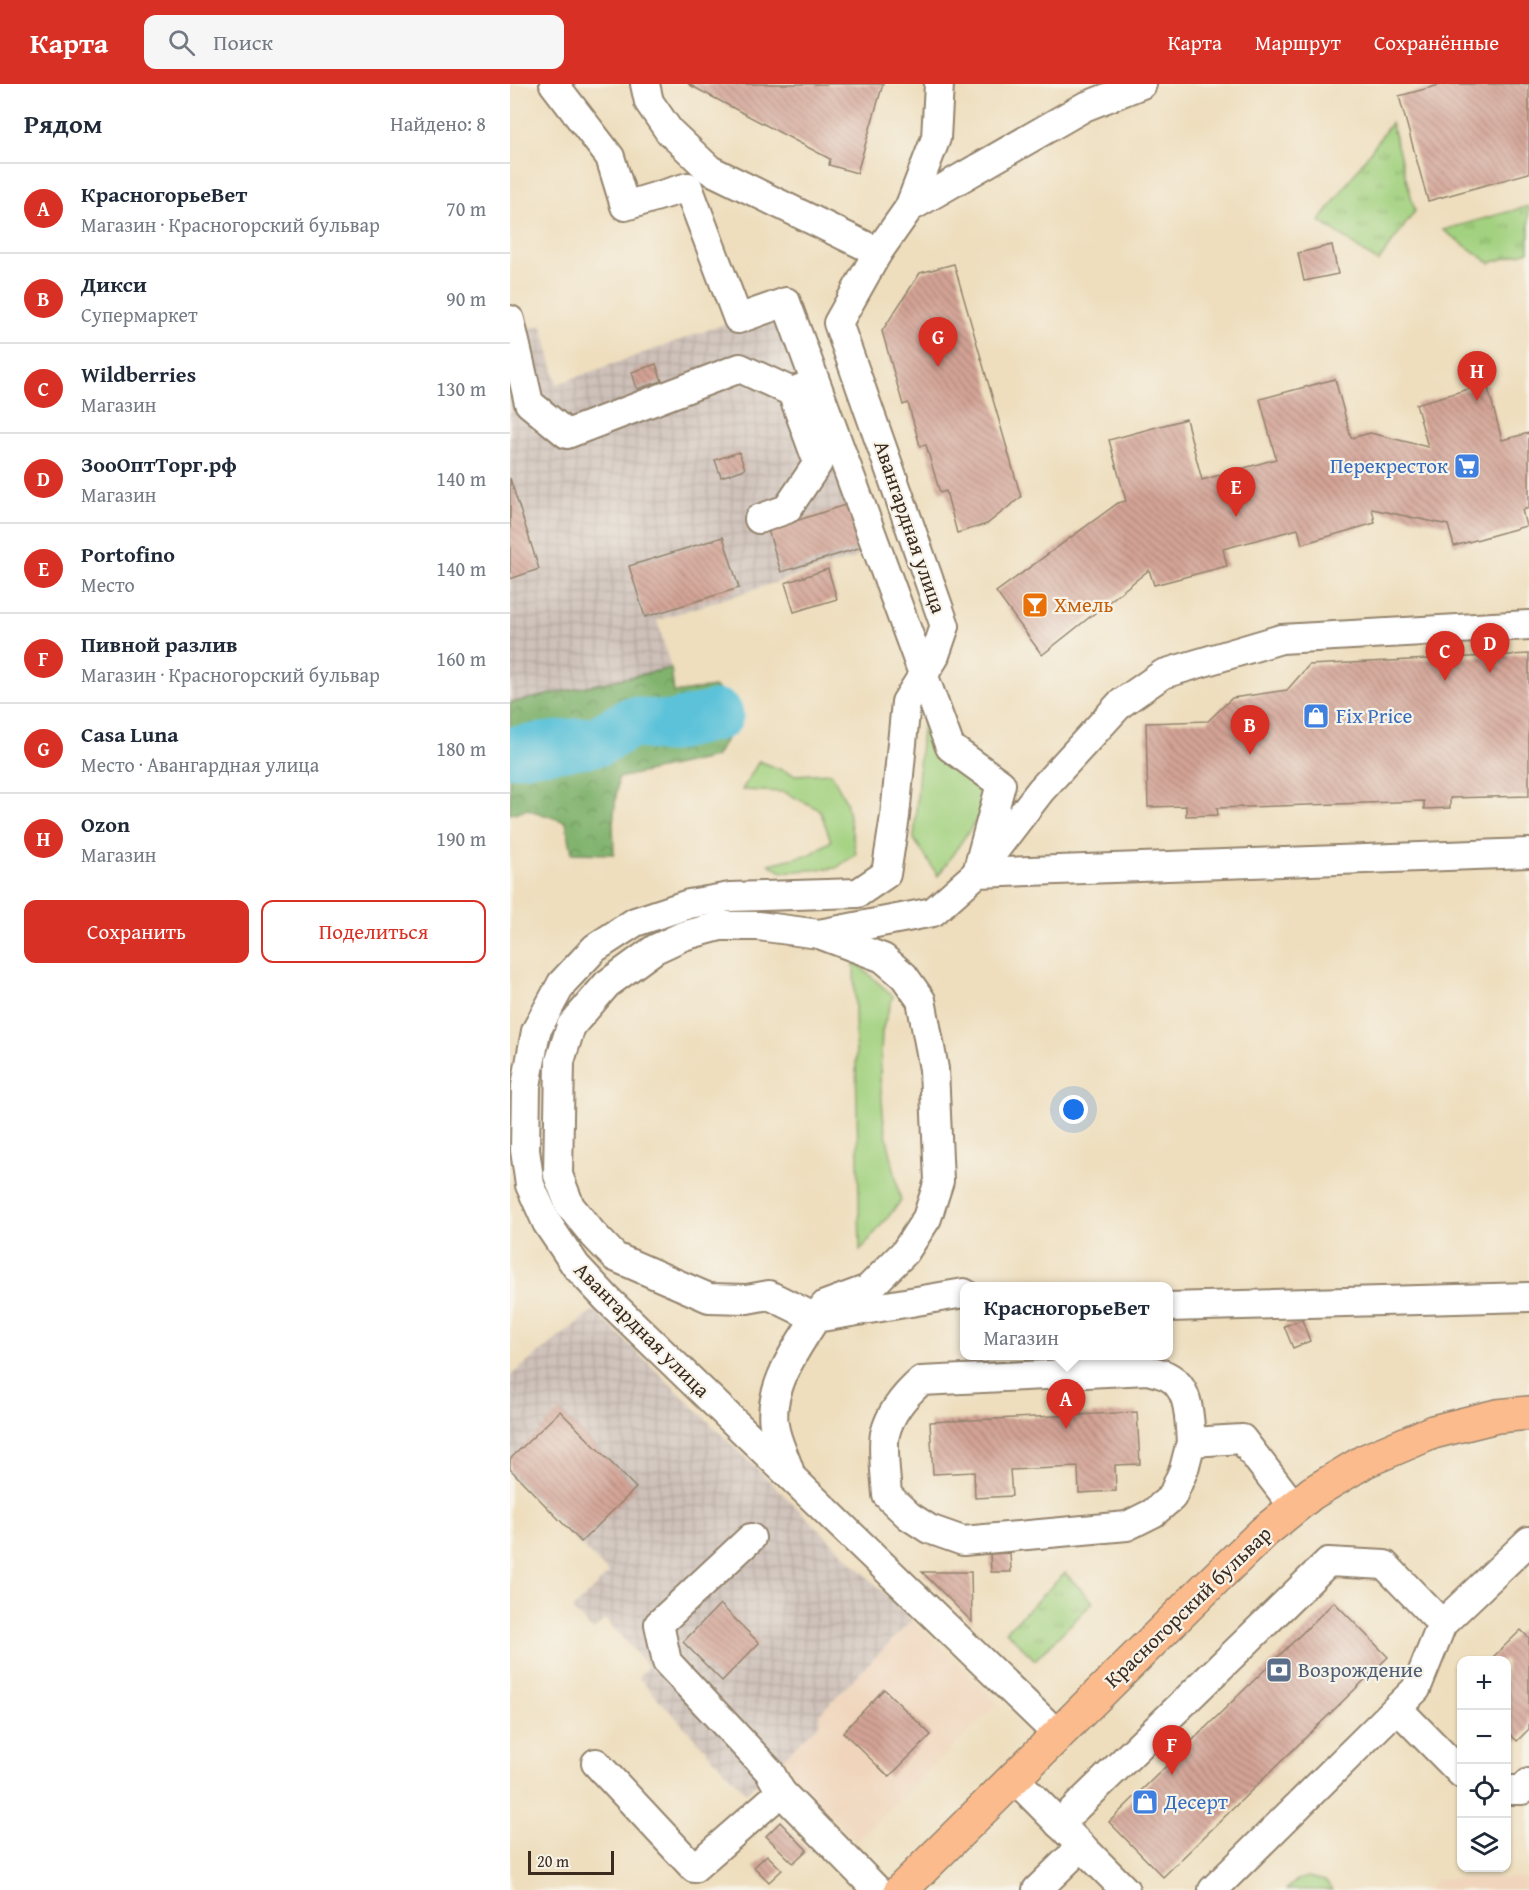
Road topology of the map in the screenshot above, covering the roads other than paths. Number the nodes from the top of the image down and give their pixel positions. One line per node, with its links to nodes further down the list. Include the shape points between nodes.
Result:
1 (554, 84): 13 (street, via 610,157 625,206 688,187 738,319 786,302 950,747 1000,784)
2 (645, 84): 6 (street, via 649,102 669,131 710,170)
3 (939, 84): 5 (street, via 936,138)
4 (1124, 87): 5 (street, Авангардная улица, via 1084,106)
5 (909, 208): 6 (street, Авангардная улица)
6 (878, 252): 8 (street, Авангардная улица, via 838,323)
7 (510, 320): 9 (street, via 529,403 567,434 740,368)
8 (854, 369): 9 (street); 21 (street, Авангардная улица, via 945,626 934,658 906,702 886,874 858,893 730,897 689,904 635,922 596,948 562,983 536,1031 526,1086 525,1150 530,1185 547,1223 576,1266)
9 (792, 392): 10 (street, via 818,463 788,509)
10 (759, 519)
11 (1529, 625): 13 (street, via 1281,639 1163,674 1120,704 1041,790)
12 (1529, 853): 13 (street)
13 (977, 873): 14 (street, via 933,912)
14 (819, 934): 18 (street, via 883,958 904,976 921,999 934,1069 939,1181 927,1218 905,1252 868,1289 825,1305); 18 (street, via 758,926 720,926 655,949 607,984 571,1026 560,1061 558,1175 570,1206 615,1257 709,1298 769,1295)
15 (960, 1294): 18 (street)
16 (1529, 1297): 17 (street)
17 (1173, 1307)
18 (816, 1318): 21 (street, via 796,1348 776,1399 774,1424)
19 (1529, 1413): 22 (main road, Красногорский бульвар, via 1497,1416 1433,1432 1365,1461)
20 (1191, 1442): 20 (street, via 1187,1400 1180,1387 1168,1377 1148,1370 921,1382 892,1413 884,1436 887,1495 929,1529 963,1541 1127,1526 1153,1513 1172,1497); 22 (street, via 1242,1439)
21 (790, 1475): 27 (street, Авангардная улица)
22 (1295, 1508): 27 (main road, Красногорский бульвар, via 1264,1532)
23 (751, 1538): 33 (street, via 659,1624 668,1662 769,1771)
24 (1529, 1541): 25 (street)
25 (1442, 1624): 26 (street, via 1416,1689); 34 (street, via 1385,1565 1328,1562)
26 (1397, 1708): 29 (street); 40 (street)
27 (1057, 1734): 30 (main road, Красногорский бульвар)
28 (596, 1763): 33 (street, via 694,1868)
29 (1457, 1770)
30 (1014, 1778): 34 (street); 37 (main road, Красногорский бульвар)
31 (1529, 1783): 32 (street, via 1522,1790)
32 (1511, 1790)
33 (781, 1792): 36 (street)
34 (1059, 1824): 35 (street)
35 (1081, 1847): 38 (street); 39 (street)
36 (877, 1890)
37 (901, 1890)
38 (1036, 1890)
39 (1125, 1890)
40 (1214, 1890)

